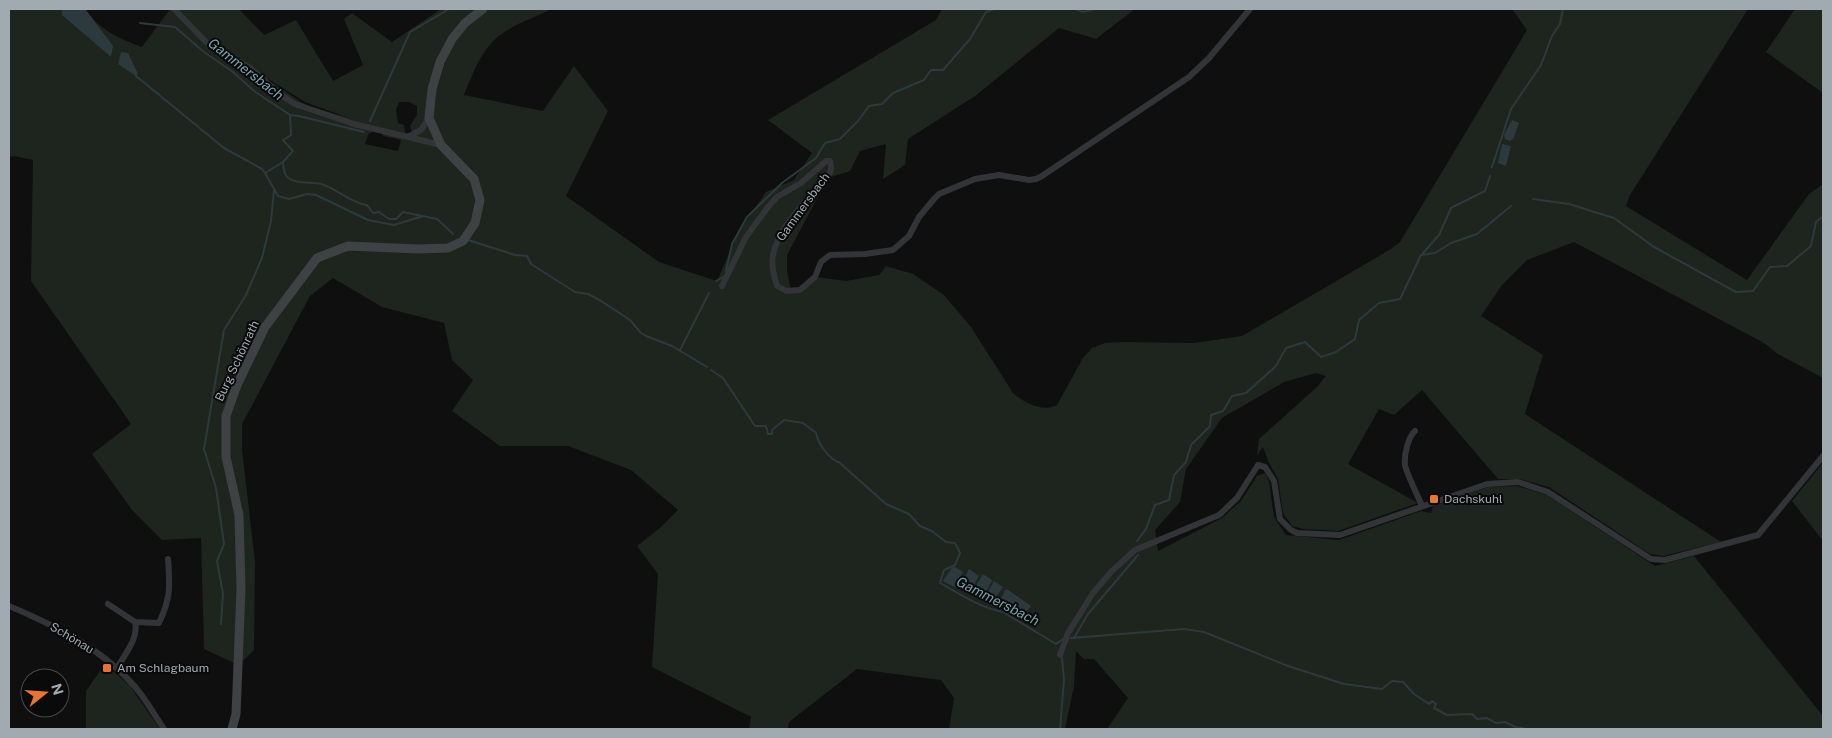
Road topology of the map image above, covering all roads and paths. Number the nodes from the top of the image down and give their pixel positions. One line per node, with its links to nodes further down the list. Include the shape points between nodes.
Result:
1 (174, 9): 5 (street, via 206,42 249,67 295,104)
2 (483, 9): 4 (street, Burg Schönrath, via 452,39 440,62 432,89)
3 (1250, 9): 7 (street, Gammersbach, via 1189,77 1042,176 1029,180 985,176 940,194 928,206 909,236 893,250 830,255 821,262 808,285 786,292 777,286 773,270 776,243 802,205 830,174 832,167 830,161 826,161 768,207 746,237)
4 (429, 118): 5 (street, via 417,134); 6 (street, Burg Schönrath)
5 (406, 137): 6 (street)
6 (441, 145): 18 (street, Burg Schönrath, via 474,178 480,200 475,223 463,241 448,248 348,246 317,258 265,327 237,385 226,416 226,457 239,515 241,589 236,714)
7 (722, 286)
8 (1416, 431): 10 (street, via 1408,442 1405,464)
9 (1823, 456): 10 (street, via 1758,535 1665,560 1651,559 1548,492 1518,482 1487,484)
10 (1422, 506): 15 (street, via 1340,536 1297,533 1280,519 1274,481 1265,467 1258,465 1238,498 1219,515 1135,550 1112,571 1093,593 1069,632)
11 (168, 559): 14 (street, via 171,589 164,613 159,622)
12 (108, 604): 14 (street)
13 (9, 606): 16 (street, Schönau, via 68,633)
14 (135, 622): 16 (street, via 134,640)
15 (1060, 655)
16 (117, 668): 17 (street, Schönau, via 137,689)
17 (164, 729)
18 (232, 729)

